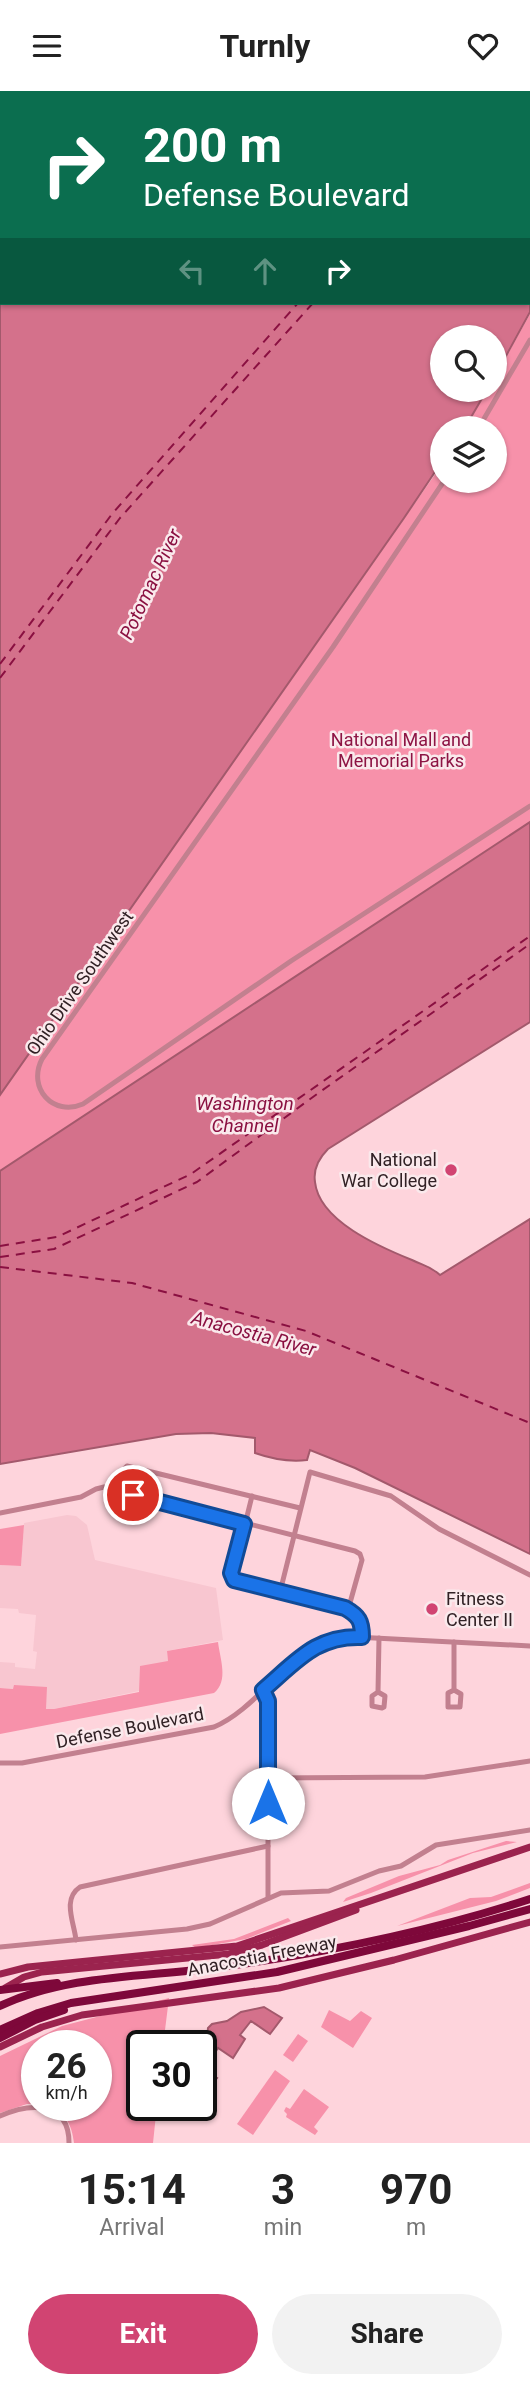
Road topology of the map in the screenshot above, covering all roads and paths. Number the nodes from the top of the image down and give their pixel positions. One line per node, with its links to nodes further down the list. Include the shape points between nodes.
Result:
1 (530, 340): 2 (street)
2 (486, 416)
3 (436, 493): 4 (street, Ohio Drive Southwest, via 311,679 42,1059 37,1077 41,1092 59,1107 83,1104 291,961)
4 (530, 806)
5 (117, 1490): 6 (street, via 127,1466); 8 (street, via 98,1488 80,1497); 9 (street)
6 (252, 1496): 7 (street); 9 (street)
7 (300, 1508): 10 (street); 11 (street, via 310,1472 373,1489 401,1501 444,1532)
8 (0, 1513)
9 (244, 1524): 10 (street); 12 (street, via 232,1577)
10 (293, 1536): 12 (street); 13 (street, via 360,1554)
11 (530, 1575)
12 (280, 1592): 13 (street)
13 (348, 1610): 14 (street, via 361,1621)
14 (362, 1637): 15 (street, Defense Boulevard); 18 (street, Defense Boulevard, via 321,1643)
15 (379, 1638): 16 (street, Defense Boulevard); 20 (street)
16 (454, 1642): 17 (street, Defense Boulevard); 19 (street)
17 (530, 1646)
18 (263, 1690): 22 (street, Defense Boulevard, via 210,1728 22,1763); 23 (street, via 268,1701)
19 (454, 1690)
20 (378, 1692)
21 (530, 1761): 23 (street, via 425,1777)
22 (0, 1763)
23 (268, 1778): 25 (street)
24 (530, 1829): 27 (street, via 435,1846 401,1866 329,1891)
25 (268, 1846): 27 (street); 32 (street, via 80,1887 70,1903)
26 (530, 1847): 29 (main road)
27 (268, 1898): 32 (street, via 192,1928)
28 (530, 1899): 34 (highway, Anacostia Freeway, via 331,1950)
29 (372, 1902): 35 (main road, via 237,1946 28,1967); 36 (main road, via 242,1951 43,1972)
30 (530, 1909): 37 (highway, Anacostia Freeway, via 277,1972)
31 (530, 1922): 41 (main road, via 279,1988 75,2017)
32 (76, 1940): 33 (street)
33 (0, 1947)
34 (234, 1965): 36 (highway); 38 (highway, Anacostia Freeway, via 61,1986)
35 (0, 1974)
36 (0, 1990)
37 (142, 1992): 39 (highway, Anacostia Freeway, via 58,2006); 40 (highway, via 65,2010)
38 (0, 2005)
39 (0, 2030)
40 (0, 2038)
41 (0, 2047)
42 (21, 2109): 43 (street)
43 (0, 2116)
44 (63, 2121): 45 (street)
45 (69, 2143)

